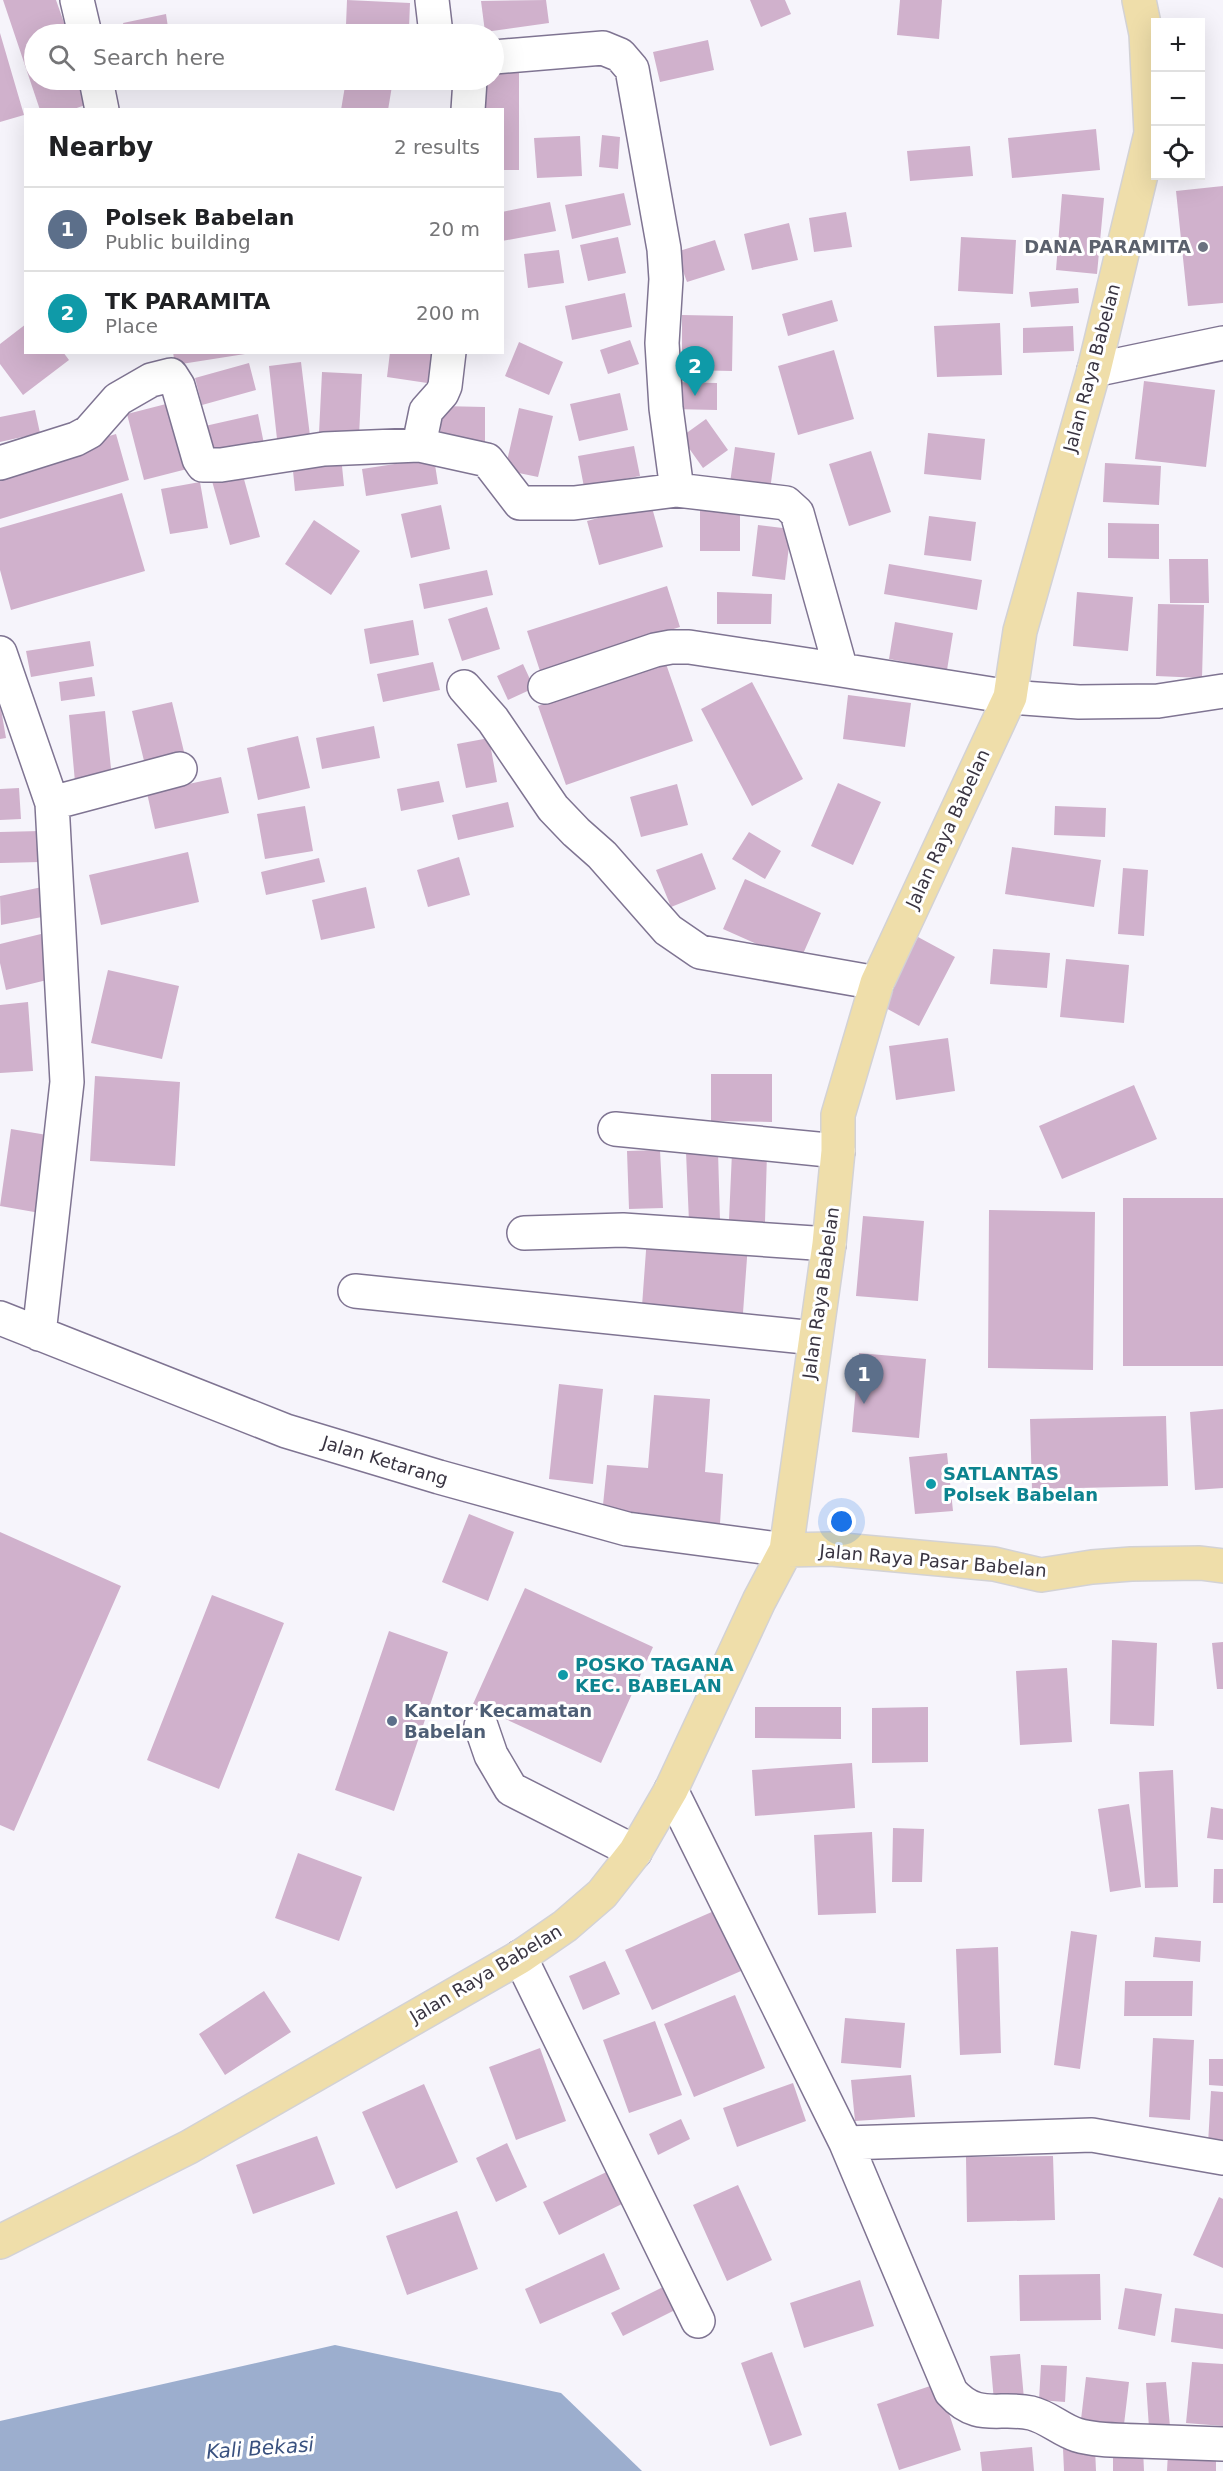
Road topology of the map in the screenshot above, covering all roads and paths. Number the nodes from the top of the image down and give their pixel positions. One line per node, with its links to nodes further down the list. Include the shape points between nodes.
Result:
1 (78, 0): 4 (street)
2 (432, 0): 5 (street)
3 (1139, 0): 14 (main road, Jalan Raya Babelan, via 1146,34 1151,133)
4 (83, 24)
5 (435, 24)
6 (504, 56): 17 (street, via 603,48 620,55 632,69 664,249 662,343)
7 (98, 90): 9 (street)
8 (469, 90): 10 (street)
9 (102, 108)
10 (468, 108)
11 (1223, 343): 14 (street)
12 (449, 354): 15 (street, via 445,387 426,411)
13 (168, 364): 15 (street, via 203,465 324,449); 16 (street, via 151,380 118,399 89,432)
14 (1094, 370): 24 (main road, Jalan Raya Babelan, via 1020,631)
15 (418, 445): 17 (street, via 487,459 520,503 574,503)
16 (0, 463)
17 (677, 490): 20 (street, via 786,503 797,513)
18 (0, 653): 26 (street)
19 (1223, 666): 23 (street)
20 (841, 670): 22 (street, via 671,647); 24 (street)
21 (464, 687): 27 (street, via 494,720 553,808 681,940 700,952)
22 (545, 687)
23 (1223, 691): 24 (street, via 1158,701 1080,702)
24 (1010, 697): 27 (main road, Jalan Raya Babelan)
25 (180, 769): 26 (street)
26 (52, 803): 34 (street, via 67,1082)
27 (877, 983): 29 (main road, Jalan Raya Babelan, via 838,1115)
28 (615, 1129): 29 (street)
29 (838, 1151): 31 (main road, Jalan Raya Babelan)
30 (524, 1233): 31 (street, via 623,1230)
31 (829, 1244): 35 (main road, Jalan Raya Babelan)
32 (355, 1291): 35 (street)
33 (0, 1318): 34 (street, Jalan Ketarang)
34 (39, 1334): 36 (street, Jalan Ketarang, via 286,1431 439,1477 627,1529)
35 (815, 1338): 36 (main road, Jalan Raya Babelan)
36 (786, 1550): 37 (main road, Jalan Raya Pasar Babelan, via 831,1549 994,1564 1041,1575 1131,1564); 39 (main road, Jalan Raya Babelan)
37 (1223, 1566)
38 (481, 1726): 40 (street, via 491,1755 511,1789)
39 (671, 1790): 40 (main road, Jalan Raya Babelan); 42 (street)
40 (635, 1852): 41 (main road, Jalan Raya Babelan, via 602,1894)
41 (520, 1957): 44 (main road, Jalan Raya Babelan, via 189,2147); 45 (street)
42 (846, 2143): 43 (street, via 1092,2135); 46 (street, via 951,2392 962,2404 979,2410 1030,2413 1075,2434 1100,2440)
43 (1223, 2157)
44 (0, 2242)
45 (698, 2321)
46 (1223, 2444)

